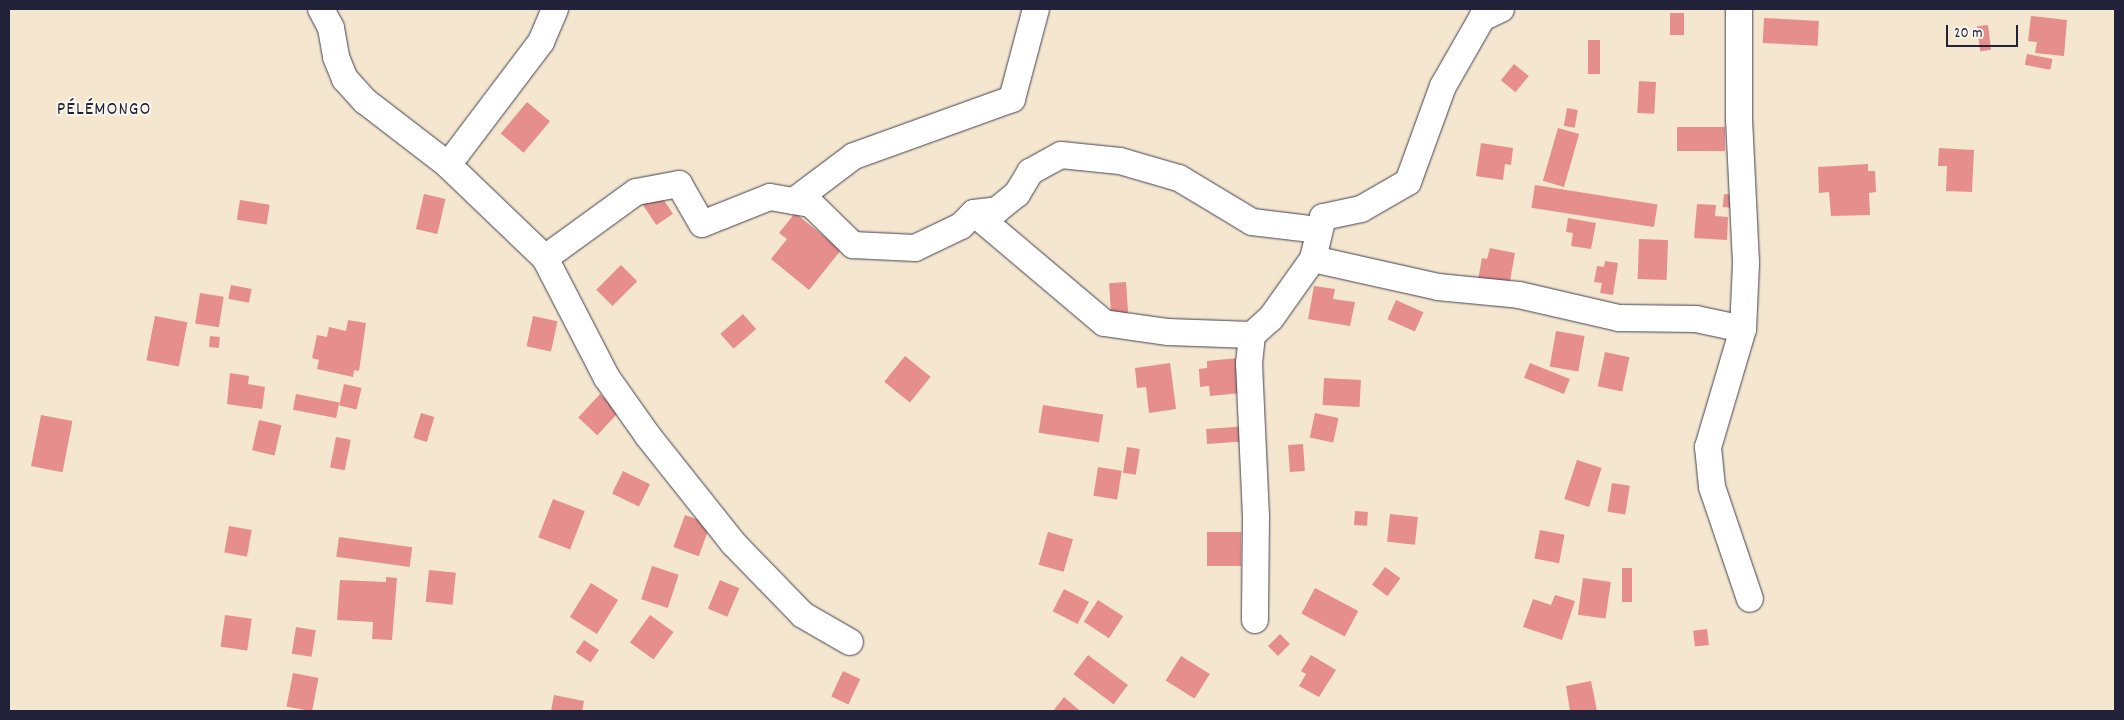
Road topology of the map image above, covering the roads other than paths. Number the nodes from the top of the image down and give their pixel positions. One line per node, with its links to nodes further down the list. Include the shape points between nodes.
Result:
1 (321, 9): 6 (street, via 331,28 336,57 345,79 365,102 386,115 400,132)
2 (555, 9): 6 (street, via 541,42)
3 (1036, 9): 7 (street, via 1012,99 854,156)
4 (1501, 9): 9 (street, via 1482,18 1447,79 1408,182 1361,210 1323,217)
5 (1739, 9): 12 (street, via 1739,119 1746,264)
6 (448, 165): 10 (street)
7 (794, 201): 8 (street, via 811,204 853,245 915,248 961,226); 10 (street, via 770,197 702,224 679,184 636,192)
8 (974, 212): 9 (street, via 997,210 1017,194 1030,172 1061,155 1120,161 1178,178 1252,222); 13 (street, via 1104,323 1168,332)
9 (1318, 230): 11 (street)
10 (545, 258): 16 (street, via 607,378 685,484 770,585 803,615)
11 (1313, 259): 12 (street, via 1438,287 1519,295 1619,318 1696,319); 13 (street, via 1271,318)
12 (1743, 329): 14 (street, via 1708,447 1712,487)
13 (1252, 335): 15 (street, via 1249,363 1256,517)
14 (1750, 599)
15 (1255, 620)
16 (850, 642)

